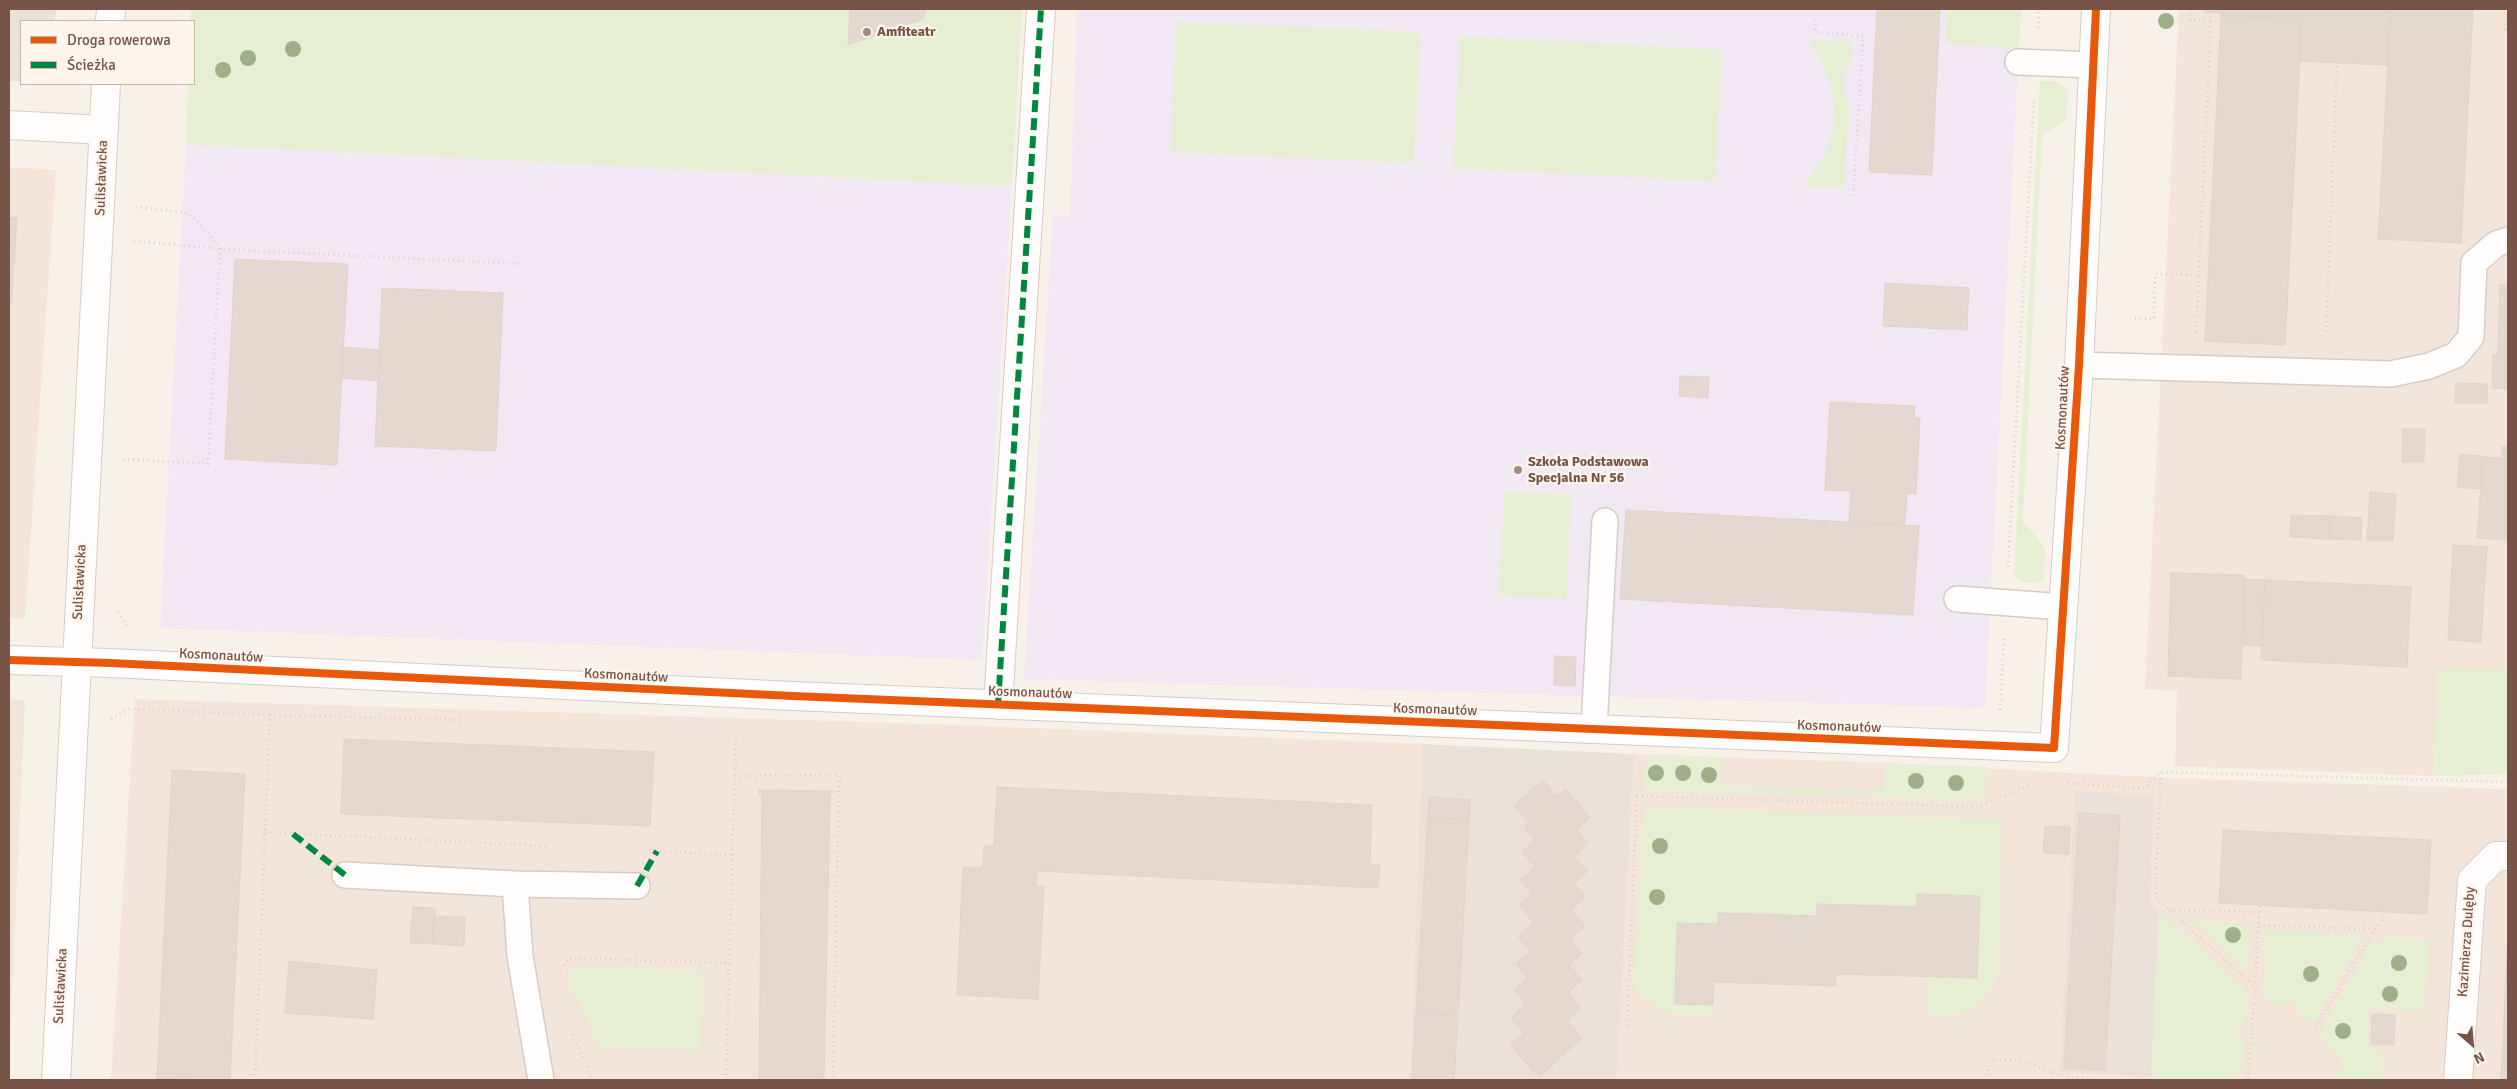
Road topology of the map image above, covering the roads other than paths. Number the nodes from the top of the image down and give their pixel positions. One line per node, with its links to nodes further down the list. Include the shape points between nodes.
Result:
1 (1040, 9): 15 (street)
2 (2096, 9): 4 (street, Kosmonautów)
3 (2027, 63): 4 (lane)
4 (2093, 66): 9 (street, Kosmonautów)
5 (106, 85): 7 (street, Sulisławicka)
6 (9, 125): 7 (street)
7 (104, 130): 14 (street, Sulisławicka)
8 (2508, 240): 9 (lane, via 2496,244 2474,263 2471,337 2456,355 2429,366 2391,374)
9 (2078, 365): 12 (street, Kosmonautów)
10 (1605, 521): 16 (lane)
11 (1957, 599): 12 (lane)
12 (2064, 607): 16 (street, Kosmonautów, via 2054,748)
13 (9, 660): 14 (street, Kosmonautów)
14 (75, 663): 15 (street, Kosmonautów); 21 (street, Sulisławicka)
15 (998, 705): 16 (street, Kosmonautów)
16 (1594, 728)
17 (2508, 856): 23 (street, Kazimierza Dulęby, via 2496,856 2472,880)
18 (345, 875): 19 (lane)
19 (515, 884): 20 (lane); 22 (lane, via 520,956)
20 (637, 886)
21 (56, 1080)
22 (541, 1080)
23 (2458, 1080)

